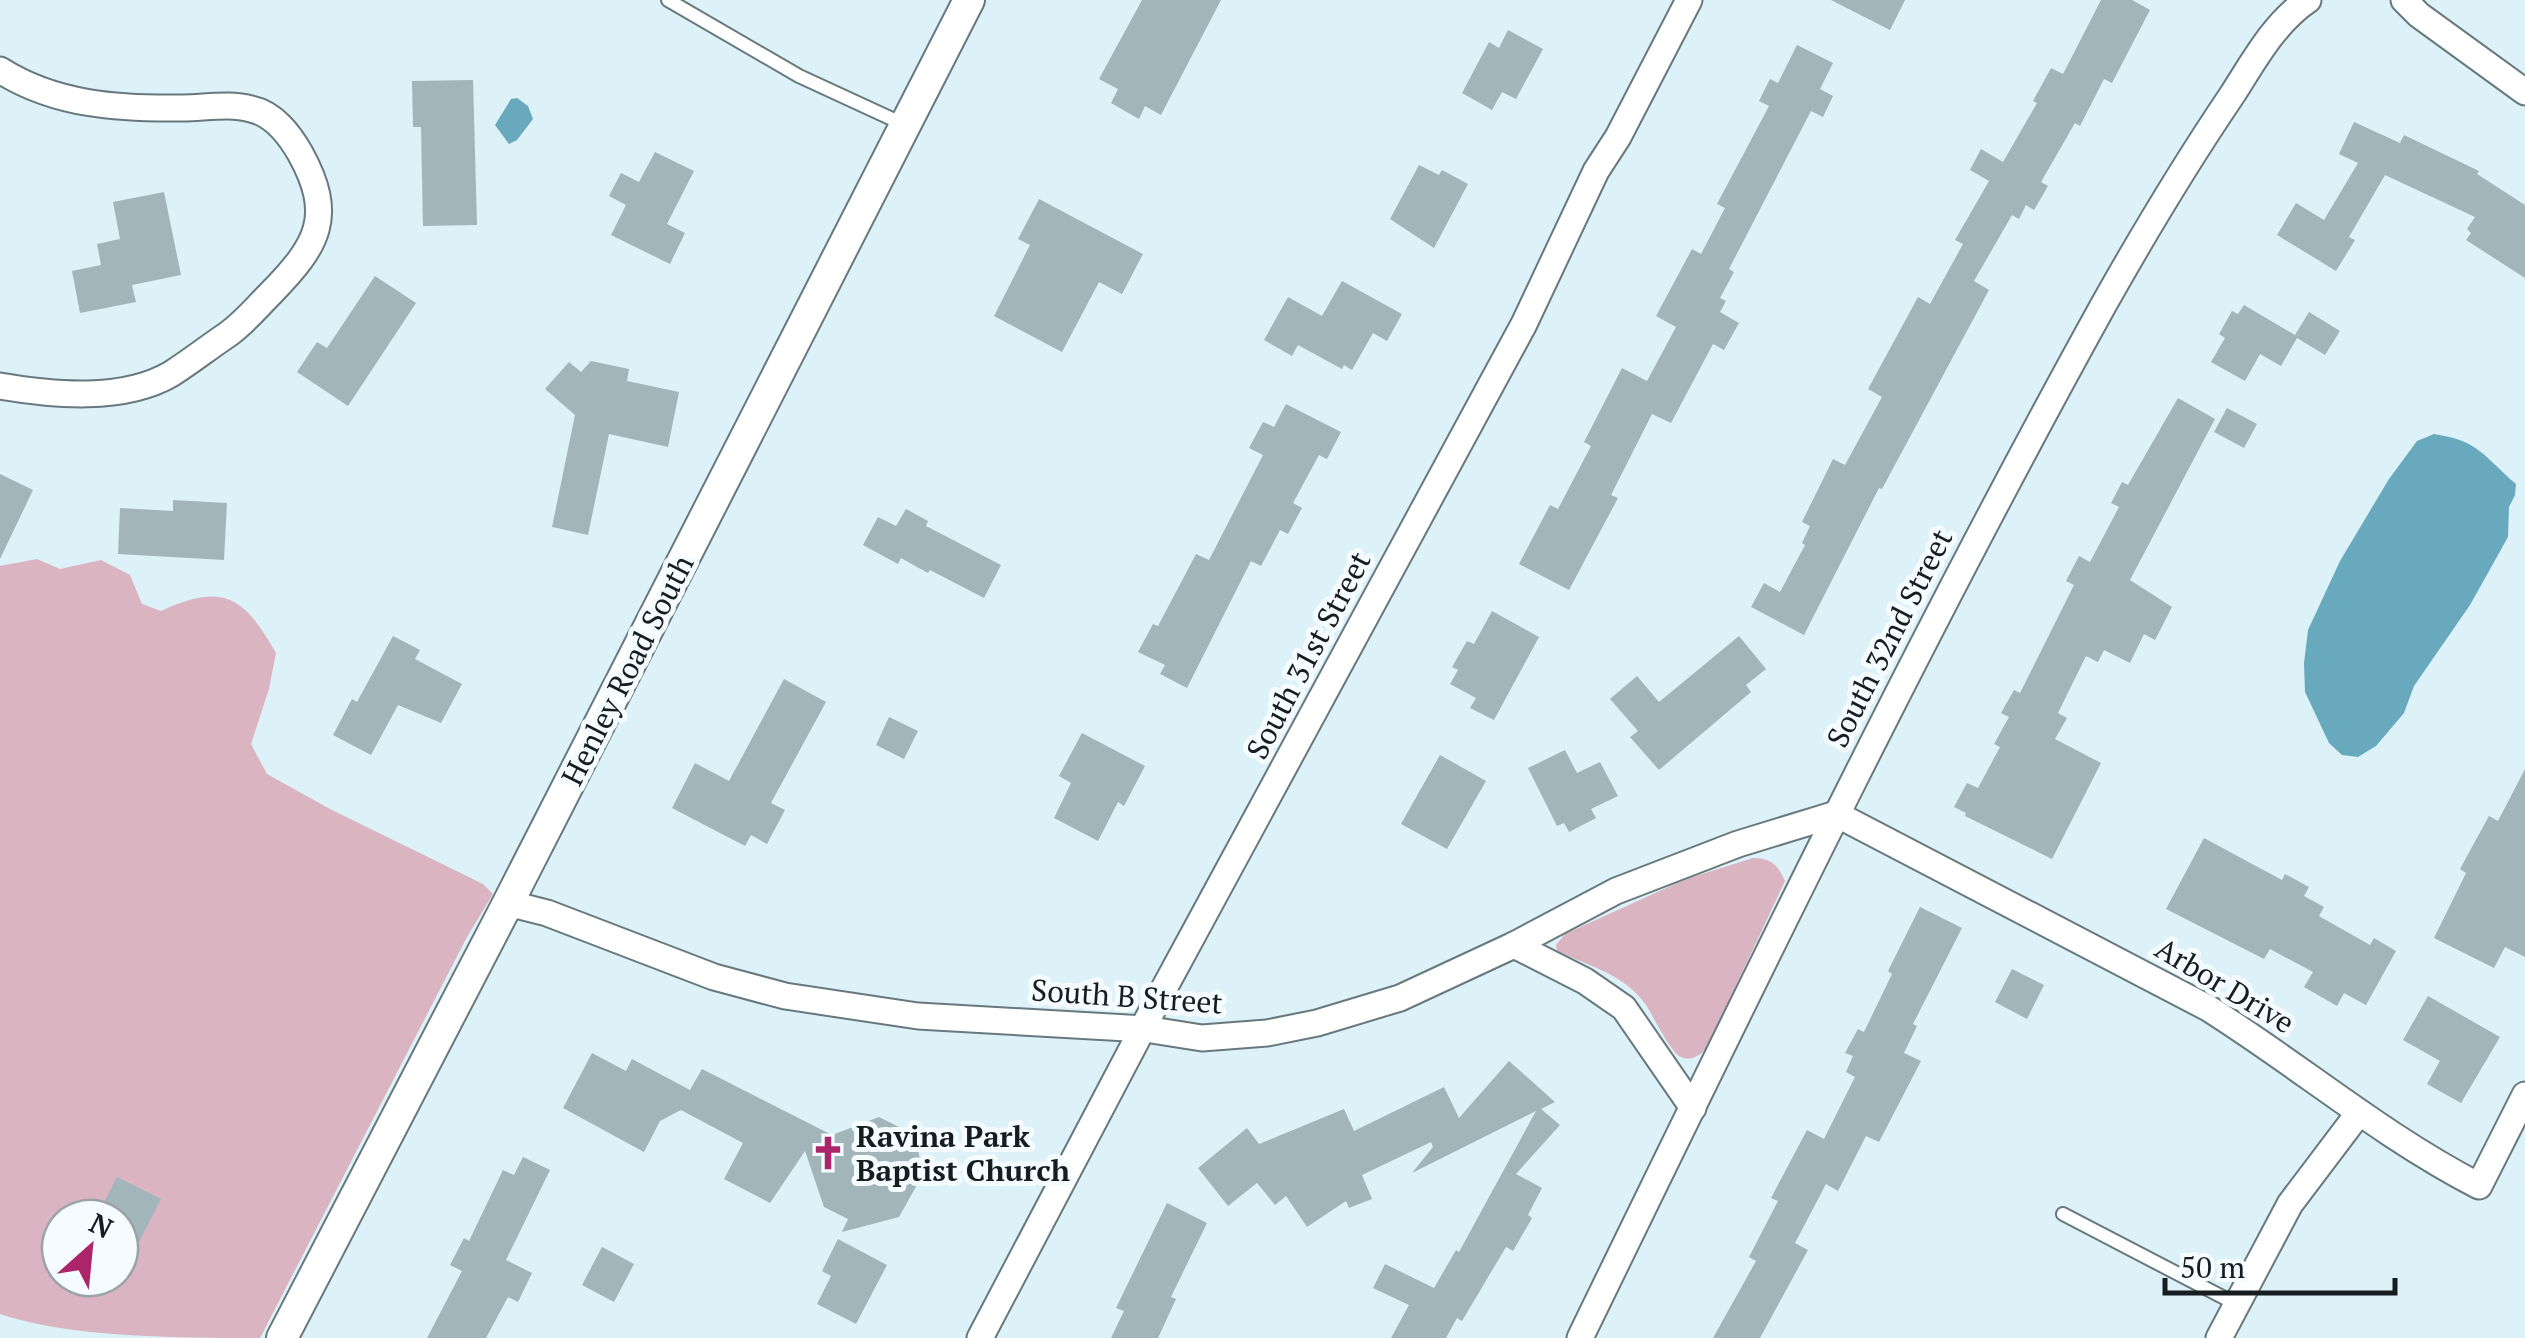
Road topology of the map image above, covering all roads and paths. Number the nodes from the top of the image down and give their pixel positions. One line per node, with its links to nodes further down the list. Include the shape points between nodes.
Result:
1 (668, 0): 8 (lane, via 799,76)
2 (969, 0): 8 (street, Henley Road South)
3 (1690, 0): 13 (street, South 31st Street)
4 (2308, 0): 10 (street, South 32nd Street, via 2268,40 2177,178 2020,456)
5 (2404, 0): 7 (street)
6 (0, 70): 9 (street, via 75,102 252,109 290,136 316,182 318,226 296,267 238,327 170,374 124,391)
7 (2525, 92)
8 (906, 125): 11 (street, Henley Road South)
9 (0, 386)
10 (1836, 814): 12 (street, South B Street, via 1616,891); 15 (street, South 32nd Street); 16 (street, Arbor Drive, via 2208,1008)
11 (508, 903): 13 (street, South B Street, via 785,996 918,1016); 19 (street, Henley Road South)
12 (1514, 945): 13 (street, South B Street, via 1400,998 1317,1024 1202,1038); 15 (street, via 1624,1008)
13 (1146, 1029): 20 (street, South 31st Street)
14 (2525, 1095): 16 (street, Arbor Drive, via 2479,1186)
15 (1693, 1108): 21 (street, South 32nd Street)
16 (2358, 1114): 18 (street, via 2290,1204)
17 (2063, 1214): 18 (lane)
18 (2236, 1304): 22 (street)
19 (282, 1338)
20 (980, 1338)
21 (1580, 1338)
22 (2219, 1338)

